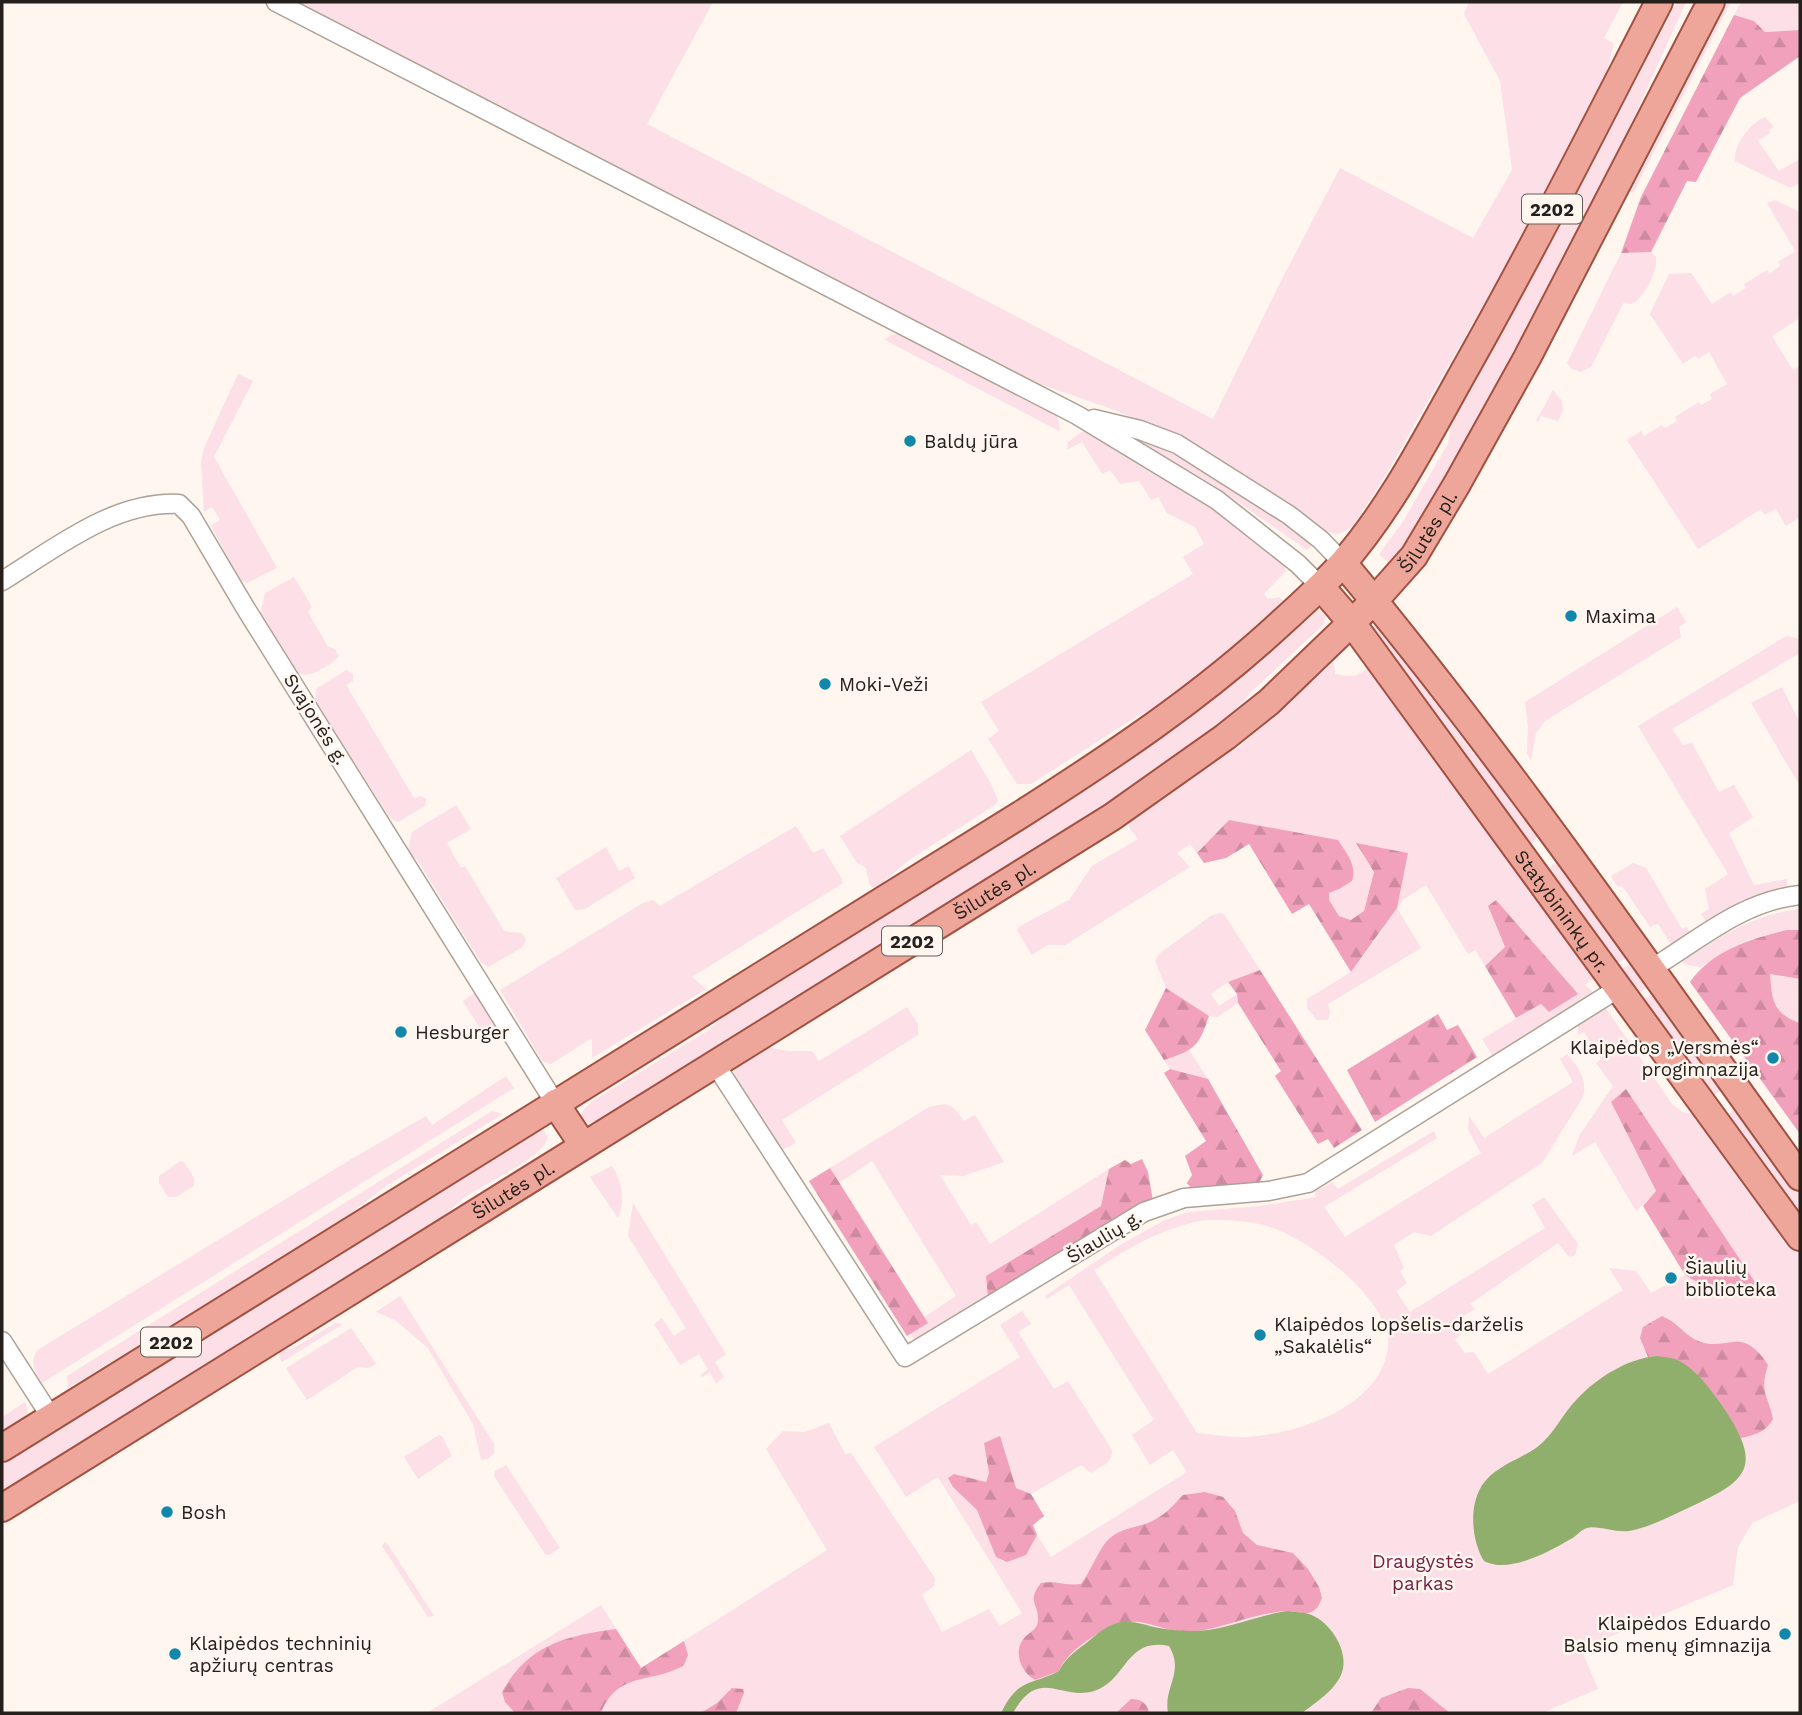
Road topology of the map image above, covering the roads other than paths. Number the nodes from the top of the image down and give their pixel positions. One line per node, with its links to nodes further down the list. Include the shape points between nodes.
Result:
1 (276, 2): 4 (street)
2 (1659, 2): 5 (main road, 2202, via 1533,248 1418,453)
3 (1711, 2): 8 (main road, Šilutės pl. / 2202, via 1457,484 1414,556)
4 (1077, 415): 5 (street, via 1177,444 1289,515); 7 (street, via 1217,500)
5 (1343, 563): 7 (main road, 2202); 8 (main road, Statybininkų pr.)
6 (2, 581): 17 (street, Svajonės g., via 87,529 132,508 179,504 191,516)
7 (1321, 587): 9 (main road, Statybininkų pr.); 17 (main road, 2202, via 1237,664 1118,751)
8 (1374, 601): 9 (main road, Šilutės pl. / 2202); 10 (main road, Statybininkų pr.)
9 (1352, 623): 11 (main road, Statybininkų pr.); 15 (main road, Šilutės pl. / 2202, via 1236,729 1123,809)
10 (1560, 842): 11 (main road, via 1538,845); 13 (main road, Statybininkų pr.)
11 (1528, 865): 14 (main road, Statybininkų pr.)
12 (1800, 895): 13 (street, via 1741,911)
13 (1651, 969): 16 (main road, Statybininkų pr.)
14 (1619, 988): 15 (street, Šiaulių g., via 1308,1183 1184,1198 1144,1212 905,1357); 18 (main road, Statybininkų pr.)
15 (715, 1064): 19 (main road, Šilutės pl. / 2202)
16 (1737, 1090): 18 (main road, via 1728,1107); 20 (main road, Statybininkų pr.)
17 (555, 1103): 19 (main road); 24 (main road, 2202)
18 (1708, 1111): 21 (main road, Statybininkų pr.)
19 (583, 1145): 26 (main road, Šilutės pl. / 2202)
20 (1800, 1177)
21 (1800, 1237)
22 (2, 1341): 23 (street)
23 (9, 1368): 24 (street)
24 (51, 1417): 25 (main road, 2202)
25 (2, 1448)
26 (2, 1508)

